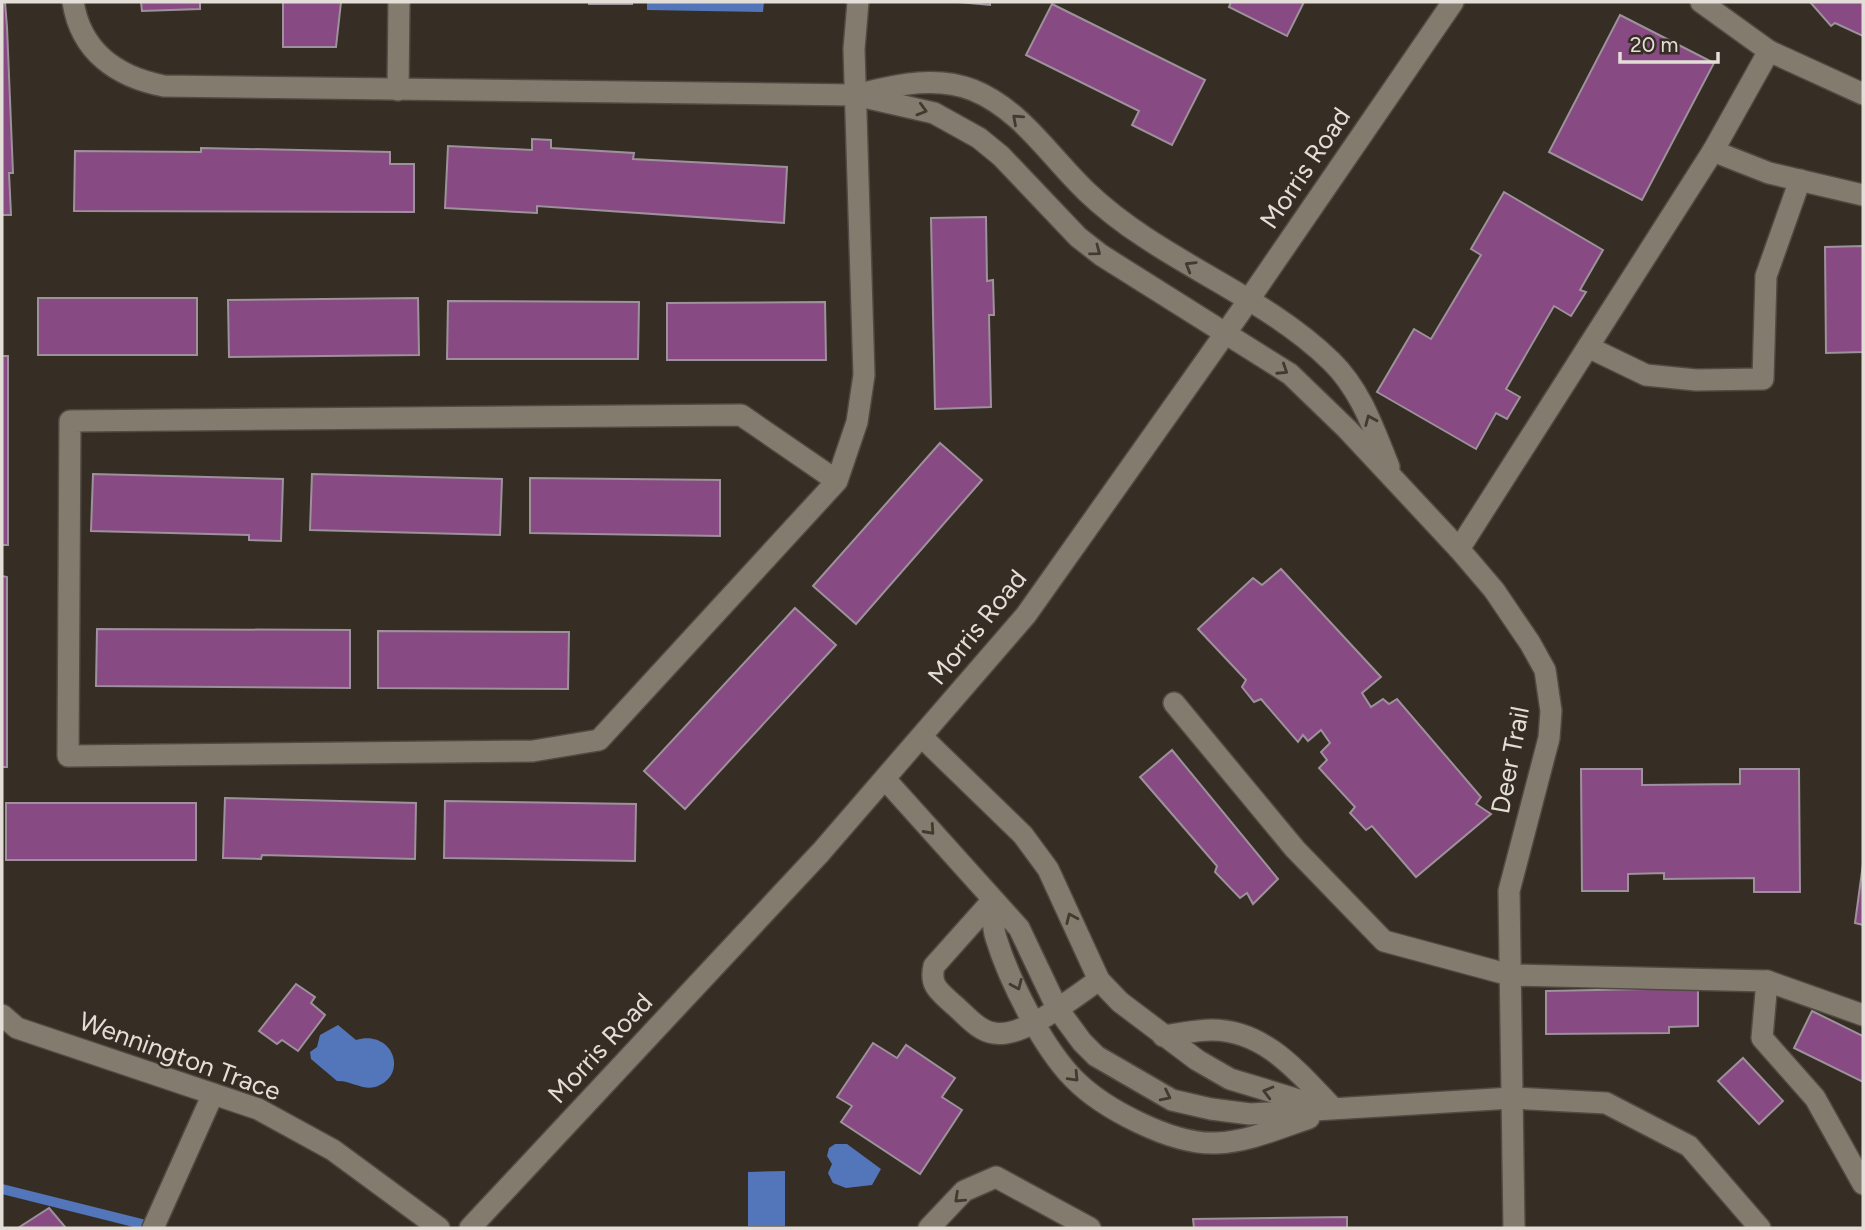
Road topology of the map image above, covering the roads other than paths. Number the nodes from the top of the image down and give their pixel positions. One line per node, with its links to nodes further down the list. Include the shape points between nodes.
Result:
1 (73, 2): 7 (street, via 95,54 142,82 198,88)
2 (399, 2): 7 (street)
3 (858, 2): 9 (street)
4 (1453, 2): 13 (street, Morris Road)
5 (1701, 2): 6 (street)
6 (1769, 51): 8 (street); 10 (street)
7 (398, 90): 9 (street)
8 (1863, 94)
9 (855, 95): 13 (street, one-way to 9, via 1128,227 1087,192 1028,128 991,98 958,85 928,82); 14 (street, Deer Trail, one-way to 14, via 934,113 979,138 1101,255); 16 (street, via 864,376 857,422)
10 (1713, 152): 11 (street); 15 (street)
11 (1800, 180): 12 (street); 15 (street, via 1766,275 1763,379 1646,376)
12 (1863, 195)
13 (1248, 301): 14 (street, Morris Road); 17 (street, one-way to 13, via 1362,402 1342,372 1310,343)
14 (1225, 333): 17 (street, Deer Trail, one-way to 17, via 1301,384); 20 (street, Morris Road, via 1026,615)
15 (1588, 346): 18 (street)
16 (836, 481): 16 (street, via 599,740 533,751 68,756 70,421 741,415)
17 (1395, 483): 18 (street, Deer Trail)
18 (1459, 549): 23 (street, Deer Trail, via 1530,643 1550,688 1549,738 1509,891)
19 (1174, 703): 23 (street, via 1295,849 1384,941)
20 (922, 737): 21 (street, Morris Road); 24 (street, one-way to 20, via 1048,869 1023,835)
21 (885, 779): 22 (street, one-way to 22); 38 (street, Morris Road)
22 (992, 901): 26 (street, via 1019,928); 29 (street, one-way to 29, via 995,936); 29 (street, via 934,965 935,988 981,1028 1006,1034)
23 (1510, 975): 25 (street); 32 (street, Deer Trail)
24 (1099, 980): 26 (street); 30 (street)
25 (1767, 981): 27 (street); 34 (street, via 1762,1038 1815,1098)
26 (1058, 1008): 29 (street); 33 (street, one-way to 33, via 1096,1056 1172,1100 1250,1114)
27 (1863, 1015)
28 (2, 1016): 31 (street, Wennington Trace, via 17,1028)
29 (1035, 1021): 33 (street, one-way to 33, via 1057,1057 1086,1090 1163,1133 1214,1144 1241,1141)
30 (1163, 1036): 33 (street, one-way to 30, via 1230,1079); 33 (street, via 1212,1030 1245,1034 1291,1064)
31 (213, 1094): 36 (street); 37 (street, Wennington Trace, via 258,1109 334,1150)
32 (1512, 1098): 33 (street); 40 (street, Deer Trail); 41 (street, via 1606,1103 1630,1115 1689,1146)
33 (1334, 1110)
34 (1863, 1184)
35 (1078, 1226): 39 (street, one-way to 39, via 996,1177 964,1191)
36 (153, 1228)
37 (439, 1228)
38 (470, 1228)
39 (929, 1228)
40 (1514, 1228)
41 (1760, 1228)

